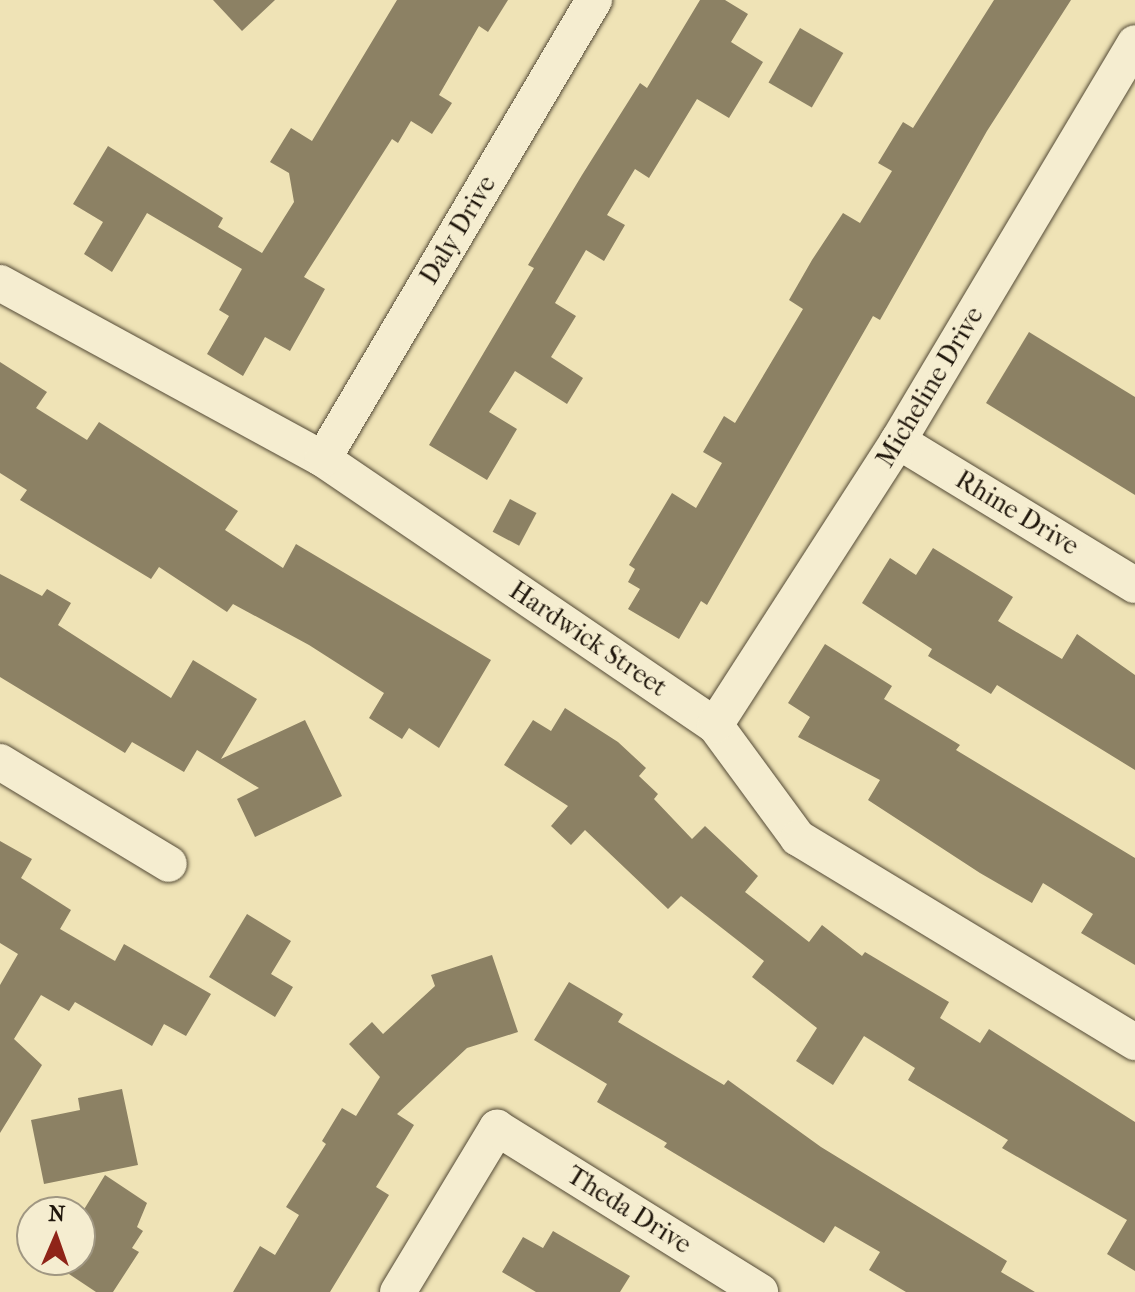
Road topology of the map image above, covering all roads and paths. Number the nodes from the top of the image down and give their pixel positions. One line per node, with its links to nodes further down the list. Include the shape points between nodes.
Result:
1 (594, 0): 5 (street, Daly Drive)
2 (1135, 43): 4 (street, Micheline Drive)
3 (0, 283): 5 (street, Hardwick Street)
4 (898, 441): 6 (street, Rhine Drive); 7 (street, Micheline Drive)
5 (323, 459): 7 (street, Hardwick Street)
6 (1135, 585)
7 (715, 725): 10 (street, Hardwick Street, via 798,838)
8 (0, 762): 9 (street)
9 (169, 864)
10 (1135, 1042)
11 (398, 1292): 12 (street, Theda Drive, via 497,1128)
12 (760, 1292)

